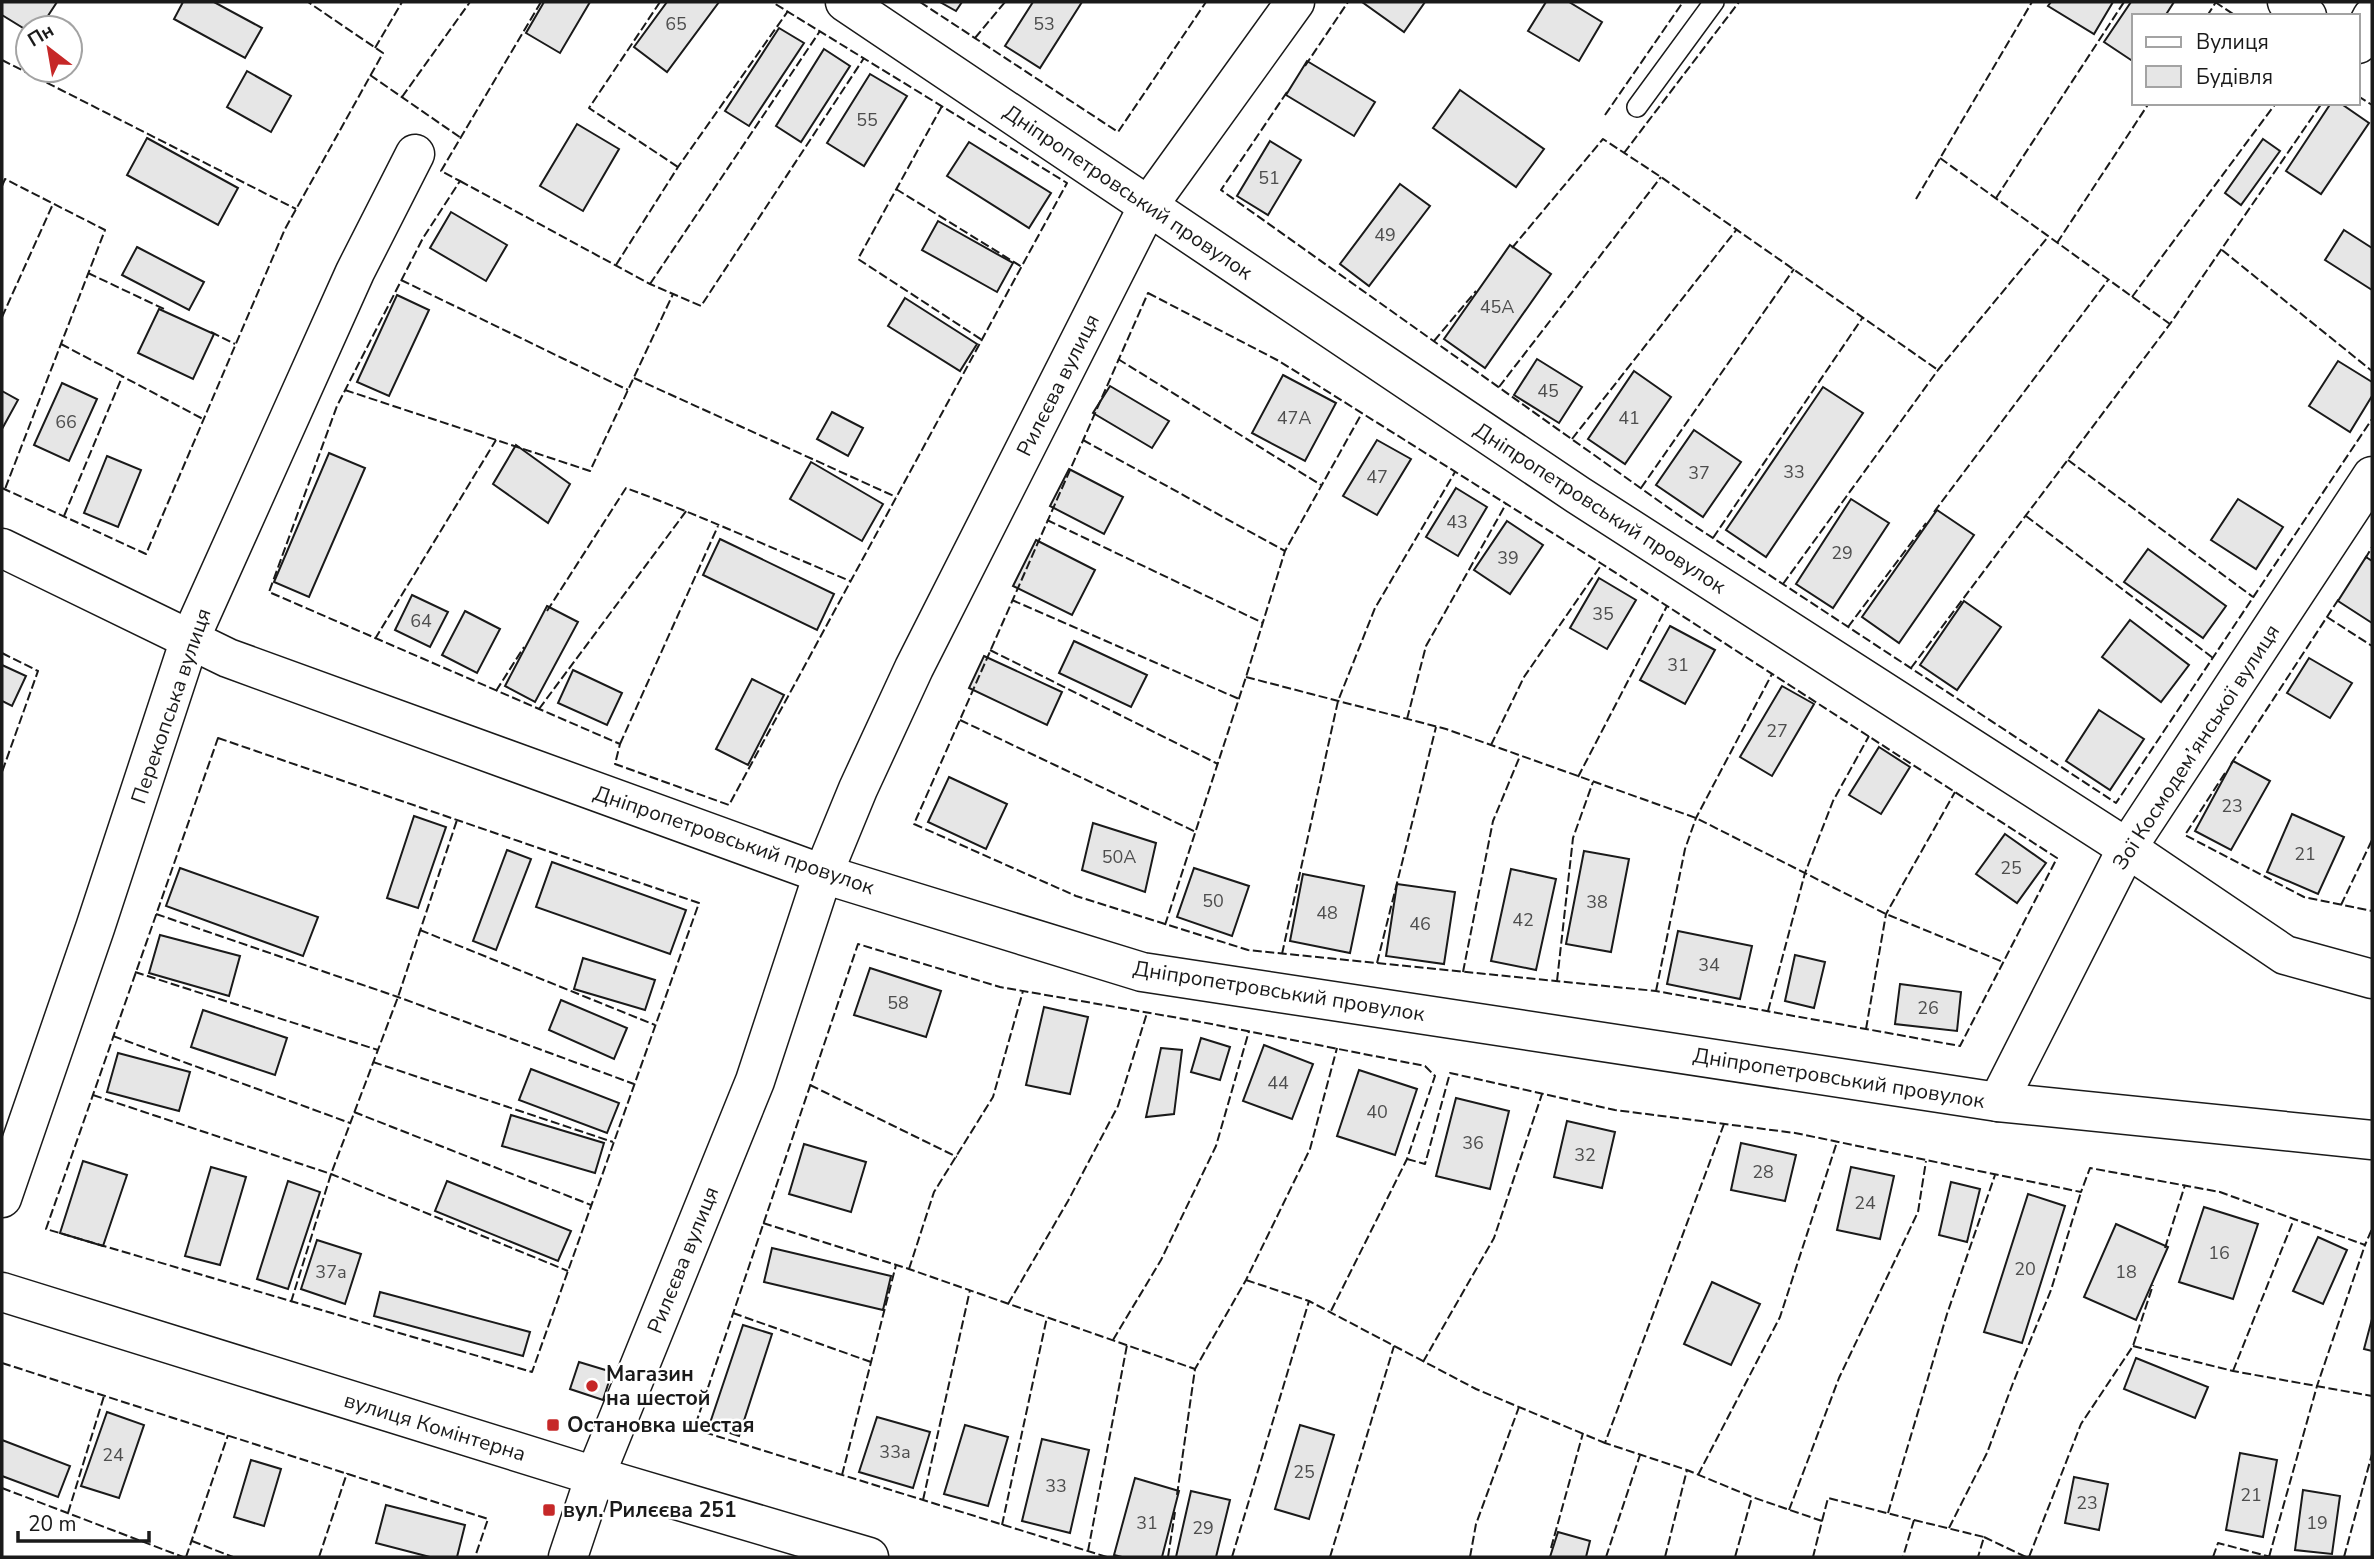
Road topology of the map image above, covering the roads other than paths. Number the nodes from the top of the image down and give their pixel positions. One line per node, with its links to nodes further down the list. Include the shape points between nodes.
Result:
1 (845, 2): 10 (street, Дніпропетровський провулок)
2 (1295, 2): 10 (street, Рилєєва вулиця)
3 (1714, 2): 8 (lane)
4 (2287, 2): 5 (street)
5 (2304, 14)
6 (2372, 17): 7 (street)
7 (2360, 40)
8 (1637, 107)
9 (415, 154): 13 (street, Перекопська вулиця, via 355,272)
10 (1148, 206): 14 (street, Дніпропетровський провулок, via 1578,495); 15 (street, Рилєєва вулиця, via 914,668)
11 (2372, 476): 14 (street, Зої Космодем’янської вулиця)
12 (2, 548): 13 (street, Дніпропетровський провулок)
13 (190, 639): 15 (street, Дніпропетровський провулок, via 228,658); 19 (street, Перекопська вулиця)
14 (2127, 848): 16 (street, Дніпропетровський провулок, via 2285,955); 17 (street, Зої Космодем’янської вулиця)
15 (823, 874): 17 (street, Дніпропетровський провулок, via 1142,972); 21 (street, Рилєєва вулиця, via 755,1081)
16 (2372, 979)
17 (1998, 1102): 18 (street, Дніпропетровський провулок)
18 (2372, 1140)
19 (2, 1198)
20 (2, 1292): 21 (street, вулиця Комінтерна)
21 (595, 1476): 22 (street, Рилєєва вулиця); 23 (street, вулиця Комінтерна)
22 (568, 1557)
23 (869, 1557)

